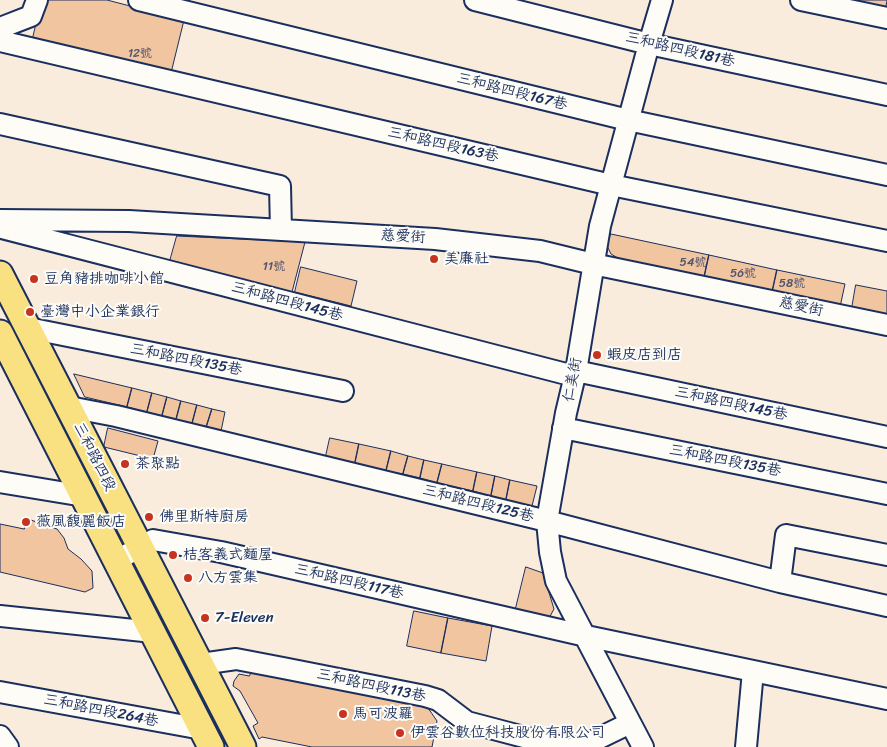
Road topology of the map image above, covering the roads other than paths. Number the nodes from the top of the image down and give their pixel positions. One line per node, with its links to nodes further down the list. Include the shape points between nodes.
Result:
1 (37, 0): 7 (street, via 31,16)
2 (139, 0): 11 (street, 三和路四段167巷)
3 (475, 0): 9 (street, 三和路四段181巷)
4 (662, 0): 9 (street, 仁美街)
5 (802, 0): 6 (street)
6 (887, 18)
7 (0, 28)
8 (0, 41): 14 (street, 三和路四段163巷)
9 (649, 44): 10 (street, 三和路四段181巷); 11 (street, 仁美街)
10 (887, 95)
11 (628, 120): 13 (street, 三和路四段167巷); 14 (street, 仁美街)
12 (0, 124): 17 (street, via 280,186)
13 (887, 174)
14 (611, 185): 18 (street, 三和路四段163巷); 19 (street, 仁美街)
15 (0, 220): 17 (street, 慈愛街, via 129,220)
16 (0, 227): 24 (street, 三和路四段145巷)
17 (281, 230): 19 (street, 慈愛街, via 435,239 540,251)
18 (887, 241)
19 (593, 264): 21 (street, 慈愛街); 24 (street, 仁美街)
20 (0, 274): 22 (main road, 三和路四段)
21 (887, 325)
22 (28, 328): 25 (street, 三和路四段135巷); 26 (main road, 三和路四段)
23 (0, 333): 31 (main road, 三和路四段)
24 (575, 373): 27 (street, 仁美街); 28 (street, 三和路四段145巷)
25 (343, 391)
26 (69, 407): 32 (street, 三和路四段125巷); 33 (main road, 三和路四段)
27 (563, 428): 30 (street, 三和路四段135巷); 32 (street, 仁美街)
28 (887, 437)
29 (0, 482): 31 (street)
30 (887, 494)
31 (84, 496): 35 (main road, 三和路四段)
32 (547, 521): 36 (street, 三和路四段125巷); 40 (street, 仁美街, via 556,581)
33 (140, 547): 35 (street, 三和路四段117巷); 40 (street, 三和路四段117巷, via 153,540 221,552); 41 (main road, 三和路四段)
34 (887, 555): 36 (street, via 786,535)
35 (117, 560): 39 (main road, 三和路四段)
36 (780, 582): 37 (street, 三和路四段125巷)
37 (887, 606)
38 (0, 616): 39 (street)
39 (153, 632): 47 (main road, 三和路四段)
40 (586, 636): 42 (street, 三和路四段117巷); 45 (street, 仁美街)
41 (201, 664): 49 (main road, 三和路四段); 50 (street, 三和路四段113巷, via 236,659 425,696 438,700 467,722)
42 (753, 671): 44 (street, 三和路四段117巷); 53 (street)
43 (0, 692): 47 (street, 三和路四段264巷)
44 (887, 699)
45 (630, 723): 51 (street); 52 (street, 仁美街)
46 (0, 736): 48 (street)
47 (207, 738)
48 (8, 747)
49 (244, 747)
50 (562, 747)
51 (575, 747)
52 (643, 747)
53 (746, 747)

